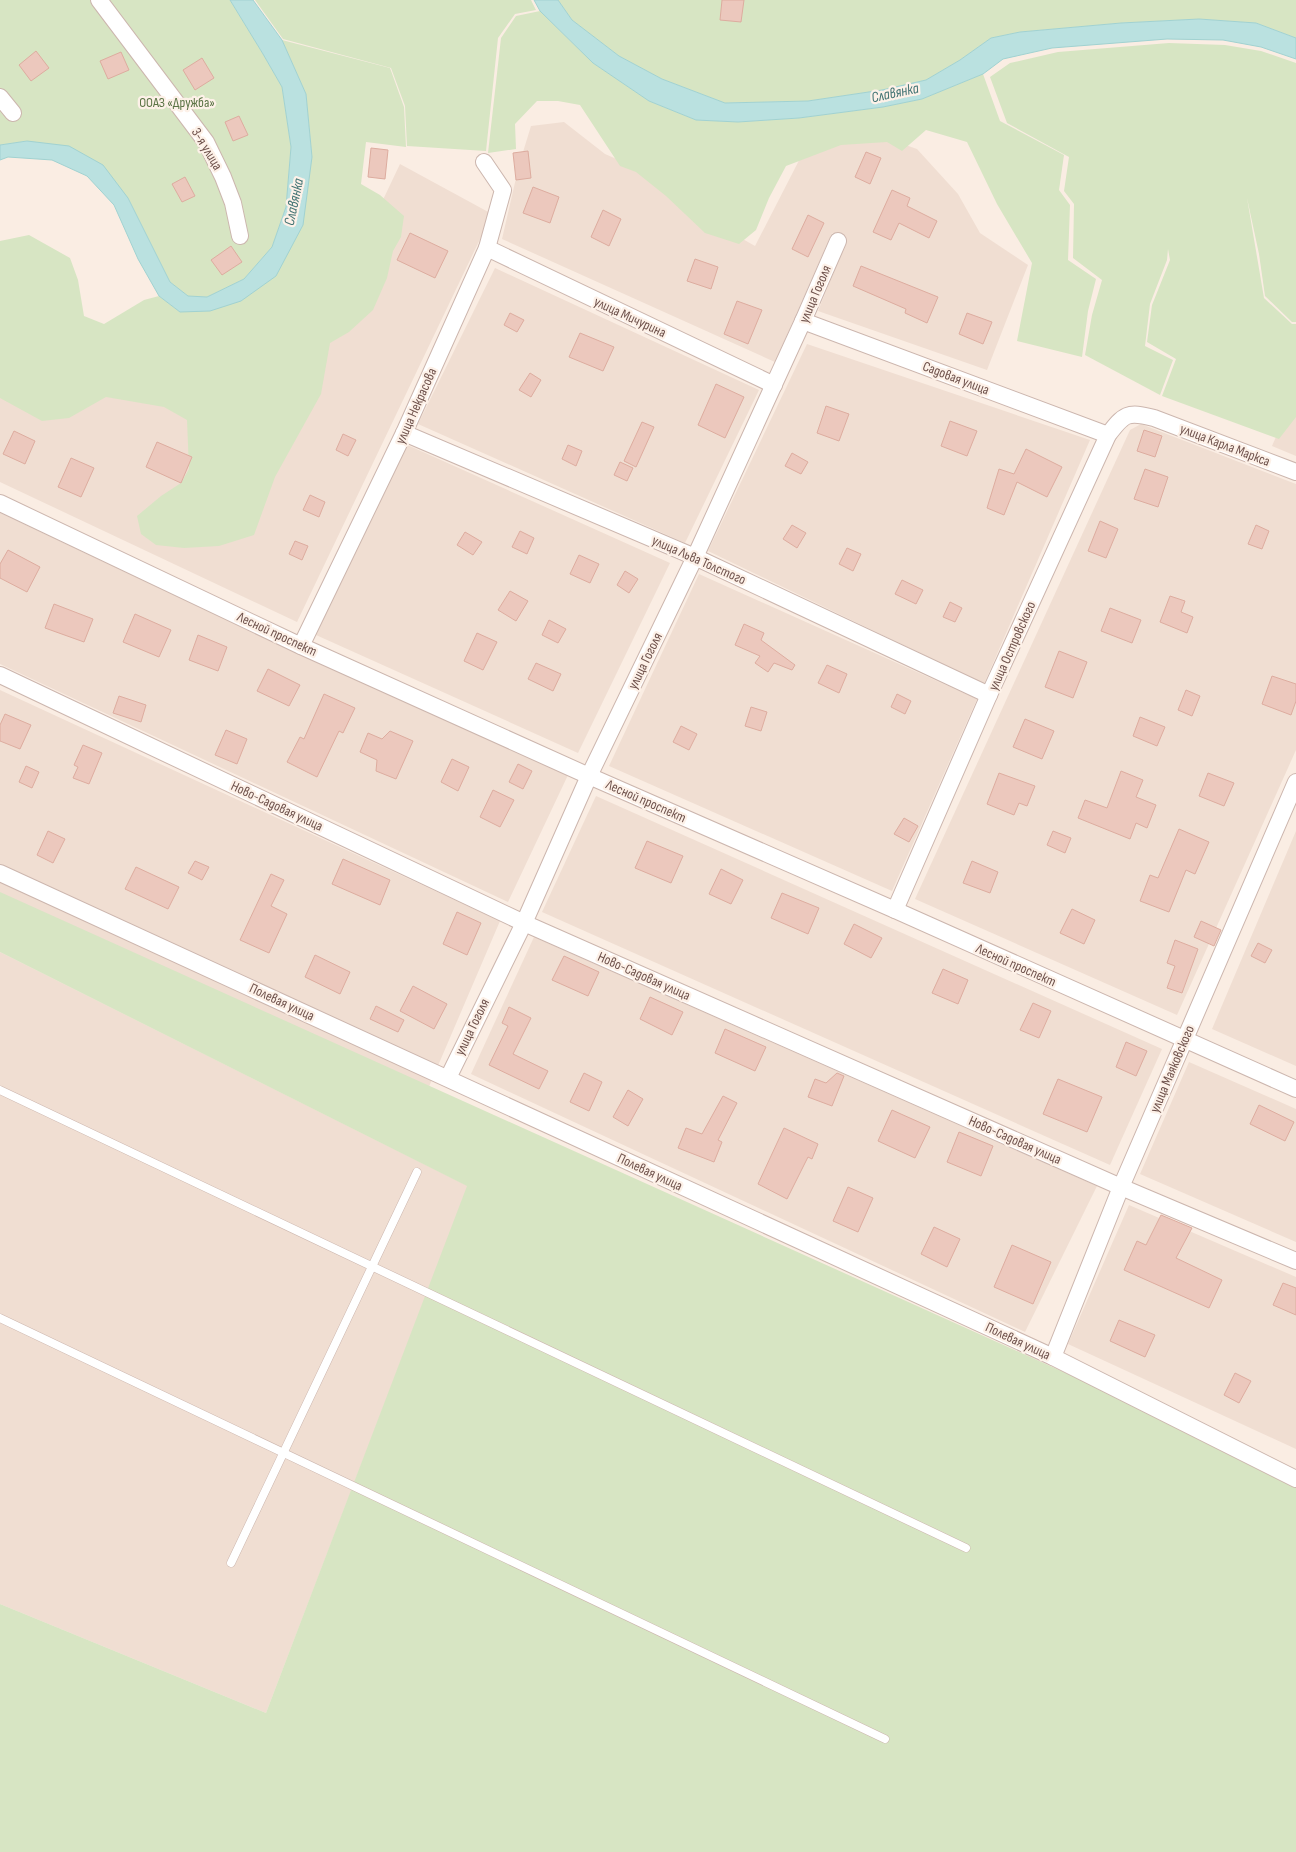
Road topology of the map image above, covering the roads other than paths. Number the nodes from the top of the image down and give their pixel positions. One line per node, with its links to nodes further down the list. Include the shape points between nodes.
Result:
1 (99, 0): 5 (street, 3-я улица, via 206,142 227,185)
2 (0, 97): 3 (street)
3 (13, 113)
4 (484, 162): 7 (street, улица Некрасова, via 503,190)
5 (240, 236)
6 (838, 241): 8 (street, улица Гоголя)
7 (487, 248): 9 (street, улица Мичурина); 11 (street, улица Некрасова)
8 (803, 321): 9 (street, улица Гоголя); 12 (street, Садовая улица)
9 (774, 385): 15 (street, улица Гоголя)
10 (1154, 418): 12 (street, улица Островского, via 1136,413 1121,418); 13 (street, улица Карла Маркса)
11 (404, 433): 15 (street, улица Льва Толстого); 16 (street, улица Некрасова)
12 (1108, 435): 18 (street, улица Островского)
13 (1296, 472)
14 (0, 503): 16 (street, Лесной проспект)
15 (696, 557): 18 (street, улица Льва Толстого); 19 (street, улица Гоголя)
16 (302, 646): 19 (street, Лесной проспект)
17 (0, 675): 23 (street, Ново-Садовая улица)
18 (990, 695): 22 (street, улица Островского)
19 (589, 776): 22 (street, Лесной проспект); 23 (street, улица Гоголя)
20 (1296, 782): 24 (street, улица Маяковского)
21 (0, 873): 25 (street, Полевая улица)
22 (895, 910): 24 (street, Лесной проспект)
23 (524, 923): 25 (street, улица Гоголя); 29 (street, Ново-Садовая улица)
24 (1184, 1040): 26 (street, Лесной проспект); 29 (street, улица Маяковского)
25 (448, 1078): 33 (street, Полевая улица)
26 (1296, 1089)
27 (0, 1090): 31 (lane)
28 (417, 1172): 31 (lane)
29 (1121, 1187): 30 (street, Ново-Садовая улица); 33 (street, улица Маяковского)
30 (1296, 1261)
31 (371, 1267): 34 (lane); 36 (lane)
32 (0, 1318): 34 (lane)
33 (1053, 1357): 35 (street, Полевая улица)
34 (284, 1452): 37 (lane); 38 (lane)
35 (1296, 1479)
36 (966, 1548)
37 (231, 1563)
38 (885, 1740)

